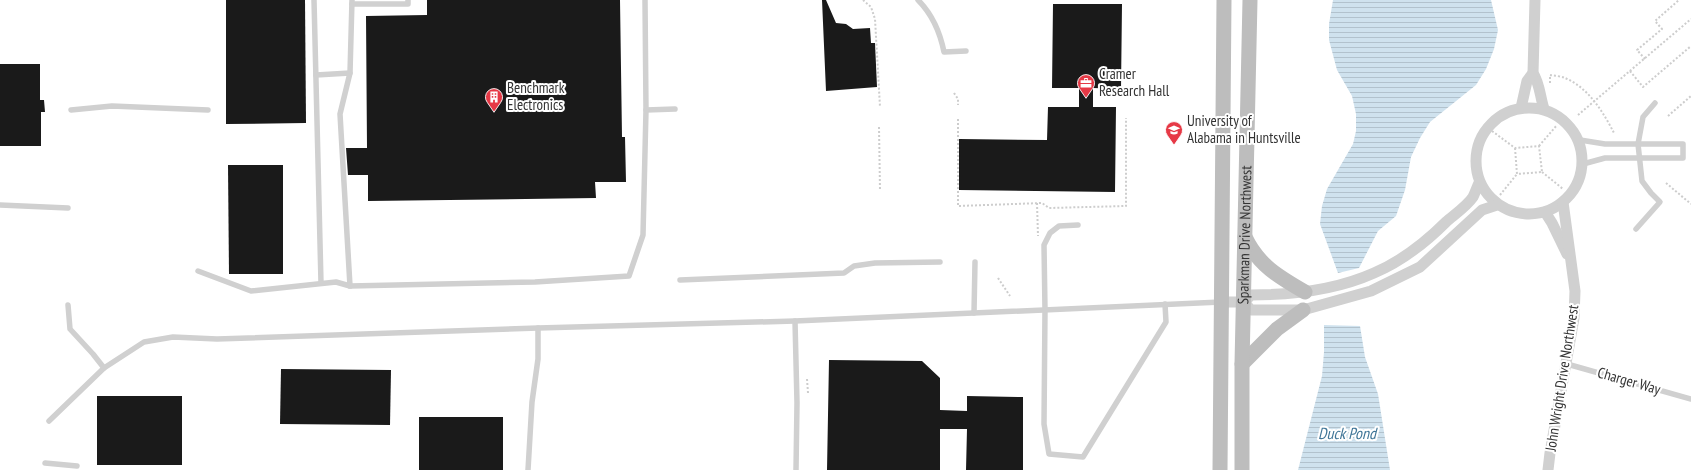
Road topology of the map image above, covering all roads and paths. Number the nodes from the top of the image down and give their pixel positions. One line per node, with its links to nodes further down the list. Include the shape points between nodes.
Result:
1 (314, 0): 18 (lane)
2 (408, 0): 10 (lane, via 408,4)
3 (645, 0): 31 (lane)
4 (863, 0): 25 (path, via 871,7 875,19)
5 (918, 0): 13 (lane, via 929,11 941,36 944,52)
6 (1224, 0): 73 (main road, Sparkman Drive Northwest)
7 (1250, 0): 62 (main road, Sparkman Drive Northwest)
8 (1535, 0): 17 (street)
9 (1679, 0): 14 (path, via 1655,21 1662,29 1637,50)
10 (352, 2): 16 (lane)
11 (1691, 19): 14 (path)
12 (1691, 46): 15 (path, via 1643,87)
13 (966, 51)
14 (1645, 59): 15 (path)
15 (1630, 71): 22 (path)
16 (350, 74): 18 (lane); 70 (lane, via 340,114)
17 (1533, 74): 26 (street, via 1527,81); 28 (street, via 1538,81)
18 (316, 75): 69 (lane)
19 (1550, 75): 22 (path, via 1565,78 1585,91)
20 (954, 93): 24 (path)
21 (1691, 96): 33 (path)
22 (1594, 102): 32 (path); 39 (path)
23 (1655, 102): 41 (lane, via 1644,117)
24 (958, 105)
25 (880, 106)
26 (1521, 108): 28 (street); 48 (street, via 1499,117 1486,130 1478,146 1476,164)
27 (675, 109): 31 (lane)
28 (1544, 109): 40 (street, via 1568,125)
29 (71, 110): 30 (lane, via 112,106)
30 (208, 110)
31 (646, 110): 70 (lane, via 643,235 629,276 535,282)
32 (1578, 115)
33 (1668, 116)
34 (1126, 118): 54 (path, via 1126,206 1049,208)
35 (958, 119): 54 (path, via 958,206)
36 (1557, 125): 42 (path)
37 (879, 127): 51 (path)
38 (1492, 131): 43 (path)
39 (1614, 133)
40 (1580, 140): 41 (lane, via 1605,144); 45 (street)
41 (1638, 144): 44 (lane); 44 (lane, via 1683,144 1683,158)
42 (1539, 146): 43 (path); 46 (path)
43 (1515, 148): 47 (path)
44 (1639, 158): 45 (lane, via 1605,158); 60 (lane, via 1642,181 1660,202)
45 (1583, 164): 53 (street, via 1579,180)
46 (1542, 172): 47 (path); 50 (path)
47 (1517, 174): 52 (path)
48 (1479, 183): 52 (street); 71 (street, via 1472,198 1415,249 1374,273)
49 (1666, 183): 55 (path)
50 (1563, 189)
51 (880, 191)
52 (1498, 200): 58 (street, via 1519,213); 78 (street, via 1482,210 1420,267 1371,291)
53 (1563, 202): 58 (street); 65 (street, John Wright Drive Northwest)
54 (1037, 203): 61 (path)
55 (1691, 204)
56 (0, 205): 57 (lane)
57 (68, 208)
58 (1545, 212): 65 (street, John Wright Drive Northwest)
59 (1078, 225): 77 (lane, via 1060,226 1050,233 1044,245)
60 (1636, 229)
61 (1038, 236)
62 (1245, 237): 71 (main road, via 1250,248 1267,268); 74 (main road, Sparkman Drive Northwest)
63 (940, 262): 68 (lane, via 875,263 854,266 844,273)
64 (975, 262): 79 (lane)
65 (1571, 262): 83 (street, John Wright Drive Northwest, via 1575,290 1574,318)
66 (198, 271): 69 (lane, via 251,291)
67 (998, 278): 72 (path)
68 (680, 280)
69 (321, 283): 70 (lane, via 336,282)
70 (350, 286)
71 (1305, 292): 74 (street, via 1251,295)
72 (1010, 296)
73 (1222, 302): 74 (street); 75 (lane); 93 (main road, Sparkman Drive Northwest)
74 (1244, 302): 78 (street, via 1251,310); 82 (main road, Sparkman Drive Northwest)
75 (1165, 304): 77 (lane); 77 (lane, via 1166,322 1083,457 1049,454 1044,424)
76 (68, 306): 84 (lane, via 70,329)
77 (1045, 310): 79 (lane)
78 (1303, 310): 82 (main road, via 1277,328)
79 (974, 313): 80 (lane)
80 (795, 321): 81 (lane); 92 (lane)
81 (538, 328): 84 (lane, via 217,339 173,337 144,342); 91 (lane, via 538,359 532,402)
82 (1242, 364): 94 (main road, Sparkman Drive Northwest)
83 (1566, 364): 87 (lane, Charger Way); 95 (street, John Wright Drive Northwest)
84 (104, 368): 88 (lane)
85 (807, 379): 86 (path)
86 (808, 393)
87 (1691, 399)
88 (49, 421)
89 (45, 463): 90 (lane)
90 (77, 466)
91 (528, 470)
92 (796, 470)
93 (1220, 470)
94 (1242, 470)
95 (1548, 470)

